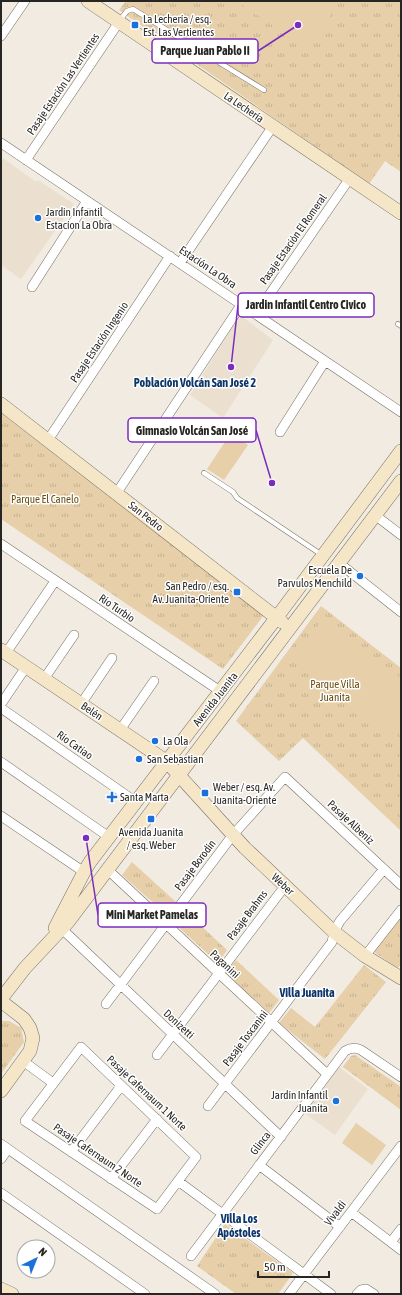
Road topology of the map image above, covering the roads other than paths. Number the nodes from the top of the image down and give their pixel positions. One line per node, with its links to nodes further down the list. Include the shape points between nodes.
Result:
1 (25, 1): 4 (street)
2 (88, 1): 3 (main road, La Lechería)
3 (119, 22): 5 (lane, via 127,11 133,9); 6 (main road, La Lechería); 8 (street, Pasaje Estación Las Vertientes)
4 (1, 36)
5 (264, 90)
6 (273, 126): 9 (main road, La Lechería); 13 (street)
7 (3, 147): 8 (street, Estación La Obra)
8 (26, 160): 10 (street, Estación La Obra)
9 (350, 178): 11 (main road, La Lechería); 16 (street, Pasaje Estación El Romeral)
10 (87, 201): 12 (street, Estación La Obra); 14 (street)
11 (401, 213)
12 (170, 256): 13 (street, Estación La Obra); 21 (street, Pasaje Estación Ingenio)
13 (180, 264): 15 (street, Estación La Obra)
14 (32, 287)
15 (241, 304): 16 (street, Estación La Obra); 25 (street)
16 (256, 314): 17 (street, Estación La Obra)
17 (325, 361): 19 (street, Estación La Obra); 20 (street)
18 (1, 404): 21 (main road, San Pedro)
19 (401, 412)
20 (280, 432)
21 (48, 440): 25 (main road, San Pedro)
22 (400, 454): 29 (main road, Avenida Juanita)
23 (204, 473): 29 (lane)
24 (401, 481): 26 (main road, Avenida Juanita)
25 (116, 494): 33 (main road, San Pedro)
26 (375, 516): 27 (street); 30 (main road, Avenida Juanita)
27 (401, 535)
28 (1, 544): 31 (street, Río Turbio)
29 (323, 556): 33 (main road, Avenida Juanita)
30 (339, 563): 32 (street); 34 (main road, Avenida Juanita)
31 (55, 581): 36 (street); 41 (street, Río Turbio)
32 (401, 612)
33 (277, 617): 34 (main road, San Pedro); 41 (main road, Avenida Juanita)
34 (290, 629): 48 (main road, Avenida Juanita)
35 (74, 635): 39 (street)
36 (3, 652): 38 (main road, Belén)
37 (112, 658): 43 (street)
38 (26, 667): 39 (main road, Belén); 42 (street)
39 (44, 679): 43 (main road, Belén)
40 (154, 681): 45 (street)
41 (220, 691): 46 (main road, Avenida Juanita)
42 (1, 704)
43 (81, 704): 45 (main road, Belén)
44 (1, 708): 50 (street, Río Catiao)
45 (120, 730): 46 (main road, Belén)
46 (166, 761): 48 (main road, Belén); 50 (main road, Avenida Juanita)
47 (1, 762): 53 (street)
48 (179, 776): 52 (main road, Weber); 55 (main road, Avenida Juanita)
49 (285, 777): 52 (street, Pasaje Borodin); 54 (street, Pasaje Albeniz)
50 (136, 802): 53 (main road, Avenida Juanita)
51 (1, 816): 56 (street)
52 (232, 836): 58 (main road, Weber); 60 (street, Pasaje Borodin)
53 (109, 837): 56 (main road, Avenida Juanita)
54 (384, 869): 57 (street, Pasaje Albeniz); 62 (street, Pasaje Toscanini, via 340,921)
55 (108, 870): 60 (street, Paganini); 61 (main road, Avenida Juanita)
56 (84, 872): 63 (main road, Avenida Juanita, via 60,920)
57 (401, 885)
58 (284, 886): 62 (main road, Weber); 65 (street, Pasaje Brahms)
59 (401, 910): 64 (street)
60 (166, 924): 65 (street, Paganini); 67 (street, Pasaje Borodin)
61 (62, 929): 63 (main road, Avenida Juanita); 67 (street, Donizetti)
62 (334, 932): 64 (main road, Weber); 70 (street, Pasaje Toscanini, via 332,942)
63 (39, 952): 68 (main road, Avenida Juanita)
64 (365, 956): 66 (main road, Weber)
65 (218, 973): 70 (street, Paganini); 71 (street, Pasaje Brahms)
66 (401, 978)
67 (121, 985): 69 (street, Pasaje Borodin); 71 (street, Donizetti)
68 (1, 1000): 73 (main road, Avenida Juanita, via 24,1019 32,1033 32,1047)
69 (106, 1004)
70 (272, 1023): 74 (street, Paganini); 77 (street, Pasaje Toscanini)
71 (172, 1034): 72 (street, Pasaje Brahms); 77 (street, Donizetti)
72 (157, 1055)
73 (24, 1061): 76 (street); 79 (main road, Avenida Juanita)
74 (327, 1074): 75 (street, Glinca, via 345,1051 358,1048); 82 (street, Glinca)
75 (401, 1077)
76 (53, 1083): 78 (street, Pasaje Cafernaum 1 Norte, via 81,1048); 85 (street, Pasaje Cafernaum 2 Norte, via 25,1121)
77 (225, 1084): 80 (street, Pasaje Toscanini); 82 (street, Donizetti)
78 (121, 1086): 81 (street, Pasaje Cafernaum 1 Norte); 85 (street)
79 (1, 1091)
80 (208, 1106)
81 (157, 1119): 88 (street); 89 (street, Pasaje Cafernaum 1 Norte, via 196,1157)
82 (280, 1137): 87 (street, Glinca)
83 (401, 1146): 91 (street, Vivaldi)
84 (4, 1147): 86 (street); 103 (street)
85 (71, 1152): 88 (street, Pasaje Cafernaum 2 Norte)
86 (1, 1159)
87 (259, 1165): 92 (street, Glinca); 93 (street)
88 (111, 1179): 89 (street, Pasaje Cafernaum 2 Norte, via 157,1209)
89 (178, 1180): 92 (street)
90 (1, 1193): 102 (street)
91 (351, 1212): 93 (street, Vivaldi); 95 (street)
92 (223, 1214): 97 (street, Glinca); 98 (street)
93 (340, 1227): 98 (street, Vivaldi)
94 (401, 1229): 95 (street)
95 (391, 1242): 96 (street)
96 (401, 1250)
97 (191, 1256)
98 (304, 1274): 104 (street, Vivaldi); 105 (street)
99 (1, 1289): 101 (main road)
100 (360, 1292): 106 (street, via 368,1290)
101 (12, 1294)
102 (144, 1294)
103 (215, 1294)
104 (289, 1294)
105 (331, 1294)
106 (374, 1294)

